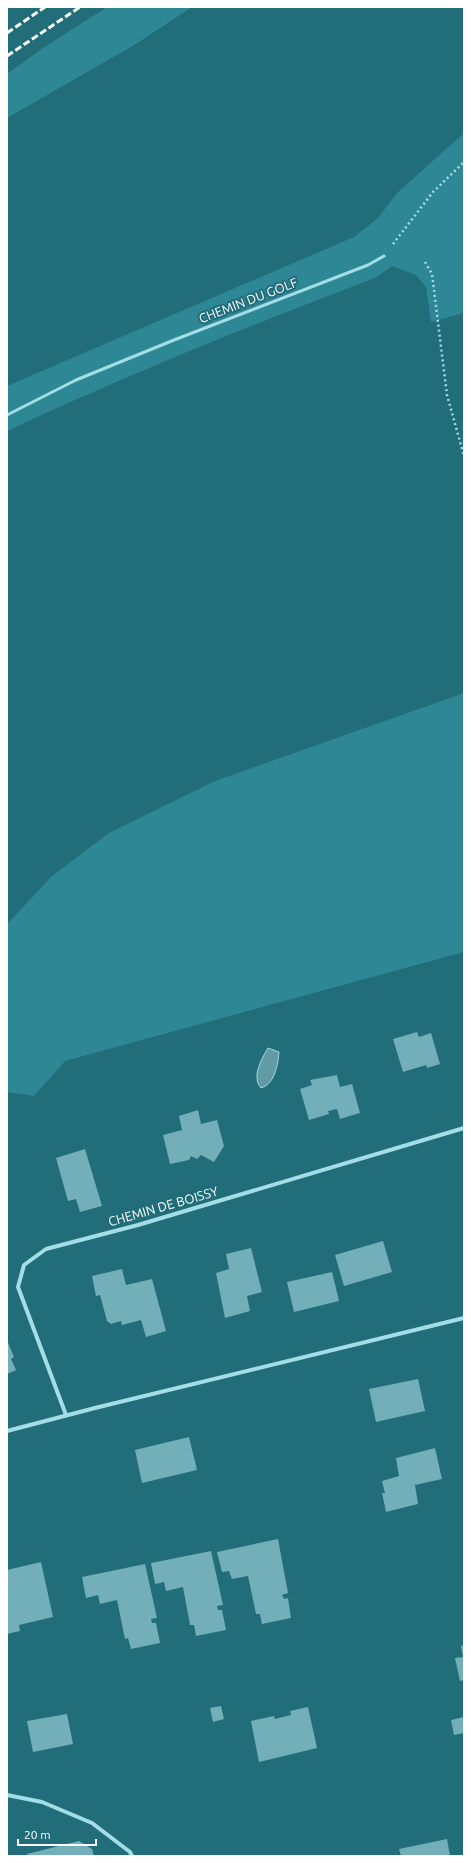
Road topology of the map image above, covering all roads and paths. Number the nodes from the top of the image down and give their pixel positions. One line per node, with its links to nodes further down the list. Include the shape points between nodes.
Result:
1 (464, 162): 2 (path, via 433,192)
2 (384, 256): 4 (lane, CHEMIN DU GOLF, via 368,265 76,380)
3 (425, 262): 5 (path, via 432,274 447,395)
4 (7, 415)
5 (464, 456)
6 (464, 1128): 8 (street, CHEMIN DE BOISSY, via 138,1225 46,1249 24,1265 18,1287)
7 (464, 1318): 8 (street)
8 (66, 1415): 9 (street)
9 (7, 1431)
10 (7, 1795): 11 (street, via 42,1802 92,1822)
11 (132, 1856)

